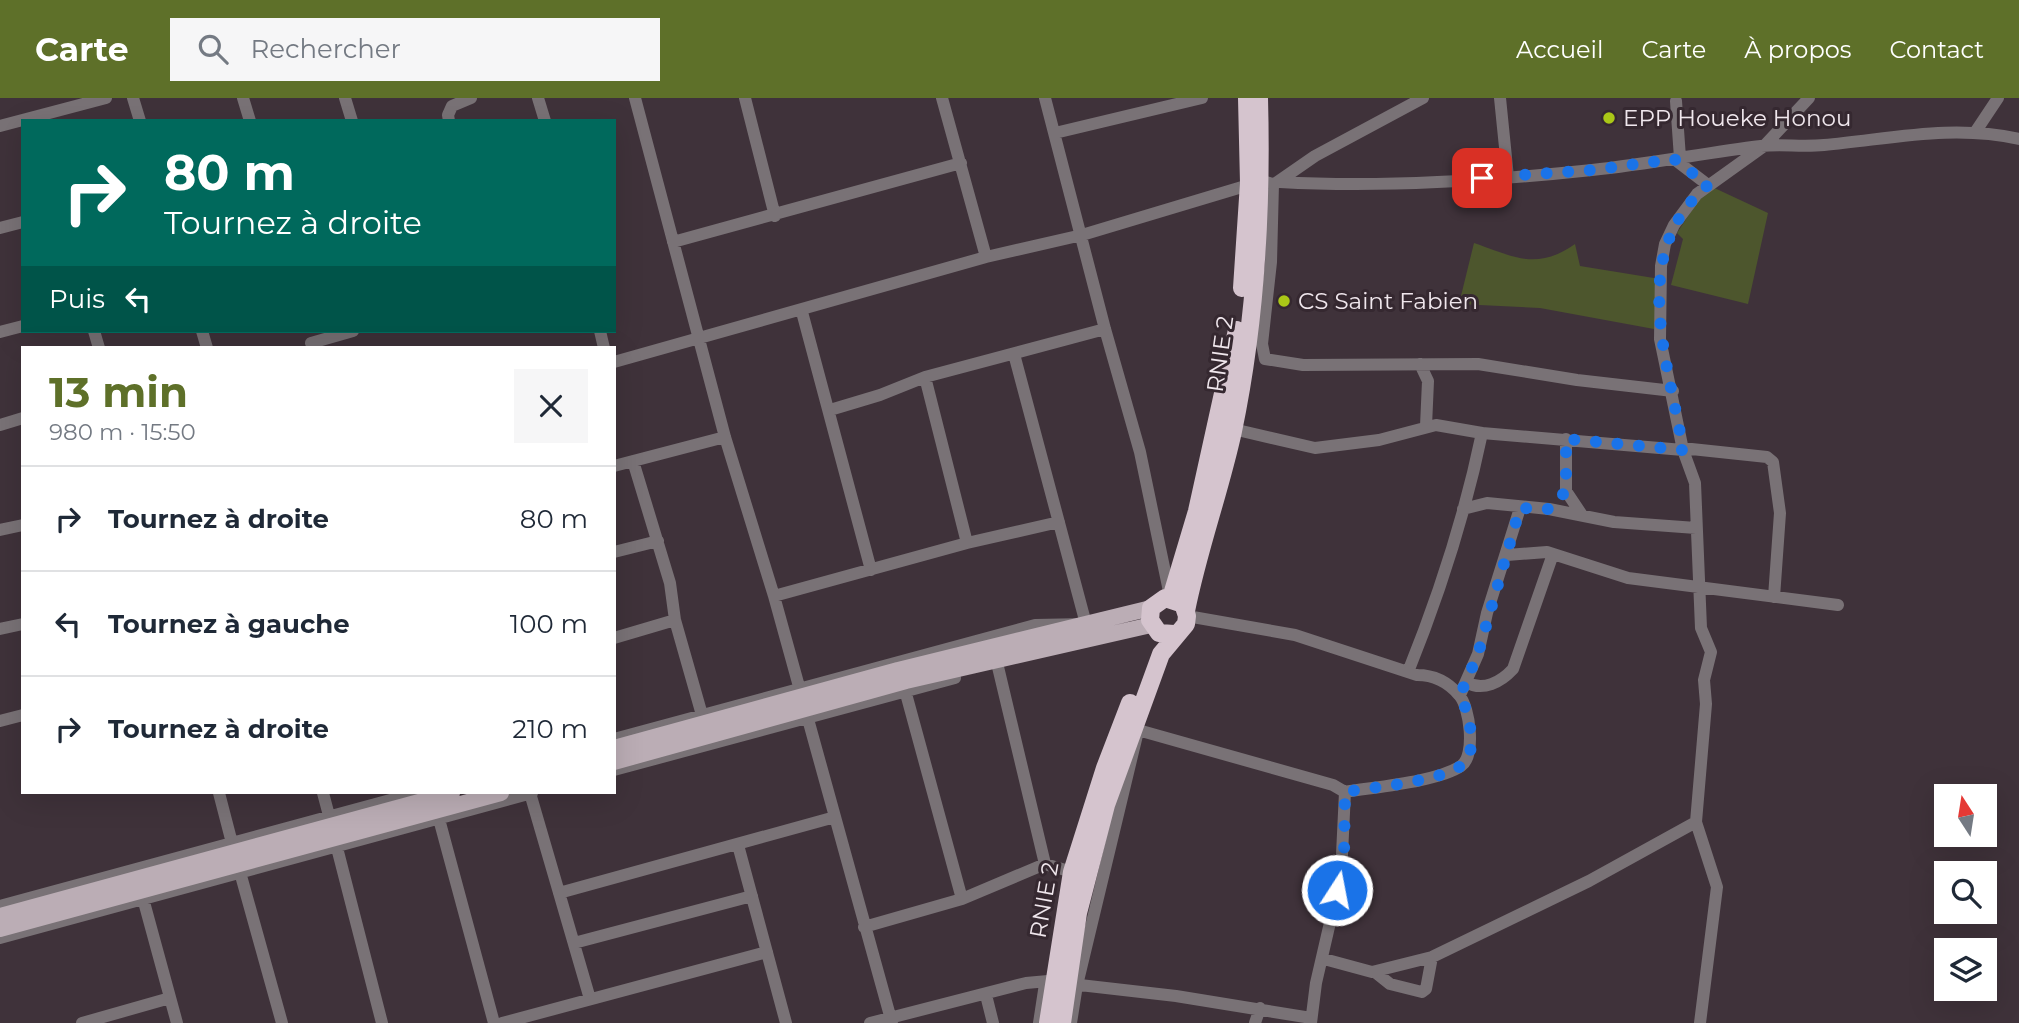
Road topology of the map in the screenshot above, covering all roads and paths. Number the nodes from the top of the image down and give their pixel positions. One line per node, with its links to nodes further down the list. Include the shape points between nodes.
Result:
1 (106, 98): 20 (street)
2 (134, 98): 21 (street)
3 (243, 98): 22 (street)
4 (345, 98): 23 (street)
5 (471, 98): 24 (street, via 452,106)
6 (538, 98): 25 (street)
7 (635, 98): 41 (street)
8 (745, 98): 37 (street)
9 (942, 98): 33 (street)
10 (1045, 98): 29 (street)
11 (1202, 98): 19 (street)
12 (1247, 98): 35 (highway, RNIE 2 / RNIE 2)
13 (1259, 98): 35 (highway, RNIE 2 / RNIE 2)
14 (1423, 98): 35 (street)
15 (1500, 98): 34 (street)
16 (1809, 98): 31 (street)
17 (1998, 98): 28 (street)
18 (1676, 99): 32 (street)
19 (1151, 104): 29 (street)
20 (26, 119)
21 (139, 119)
22 (249, 119)
23 (351, 119)
24 (449, 119)
25 (544, 119)
26 (21, 120): 27 (street)
27 (0, 126)
28 (1976, 131): 30 (street); 31 (street)
29 (1055, 133): 40 (street)
30 (2019, 139)
31 (1764, 146): 32 (street); 36 (street)
32 (1677, 158): 34 (street); 36 (street)
33 (961, 163): 37 (street); 42 (street)
34 (1508, 177): 35 (street, via 1356,186)
35 (1266, 183): 40 (street); 52 (street, via 1273,230 1262,344 1265,359 1303,365); 59 (highway, RNIE 2 / RNIE 2); 86 (highway, RNIE 2 / RNIE 2, via 1227,383)
36 (1708, 185): 54 (street, via 1674,225 1661,266 1658,320)
37 (775, 216): 41 (street)
38 (21, 223): 39 (street)
39 (0, 228)
40 (1082, 235): 42 (street); 45 (street)
41 (674, 242): 48 (street)
42 (986, 257): 43 (street)
43 (802, 312): 48 (street); 55 (street)
44 (21, 327): 46 (street)
45 (1105, 330): 50 (street); 86 (street, via 1140,452)
46 (0, 332)
47 (345, 333): 49 (street)
48 (699, 338): 51 (street); 61 (street)
49 (311, 341)
50 (1014, 354): 53 (street); 73 (street)
51 (616, 361)
52 (1420, 365): 54 (street, via 1493,365); 58 (street, via 1427,381)
53 (925, 377): 55 (street); 78 (street)
54 (1673, 391): 63 (street)
55 (830, 410): 82 (street)
56 (21, 419): 57 (street)
57 (0, 425)
58 (1426, 426): 59 (street, via 1379,440 1315,448); 60 (street)
59 (1233, 429): 88 (highway, RNIE 2 / RNIE 2)
60 (1482, 433): 62 (street); 66 (street)
61 (725, 437): 64 (street); 84 (street)
62 (1566, 439): 63 (street); 67 (street)
63 (1682, 449): 75 (street, via 1695,483); 85 (street, via 1768,457 1773,462 1780,513)
64 (633, 461): 65 (street); 77 (street)
65 (616, 465)
66 (1472, 481): 68 (street); 70 (street)
67 (1566, 491): 71 (street); 72 (street)
68 (1483, 502): 69 (street); 70 (street)
69 (1520, 508): 71 (street); 81 (street)
70 (1463, 509): 97 (street, via 1434,607)
71 (1549, 509): 72 (street)
72 (1582, 514): 75 (street, via 1614,522)
73 (1059, 522): 78 (street); 93 (street)
74 (21, 525): 76 (street)
75 (1696, 528): 83 (street)
76 (0, 530)
77 (658, 541): 79 (street); 89 (street)
78 (967, 543): 82 (street)
79 (616, 552)
80 (1553, 554): 81 (street); 83 (street, via 1628,578); 98 (street, via 1513,669 1487,686)
81 (1507, 555): 98 (street)
82 (871, 570): 84 (street)
83 (1700, 586): 85 (street); 120 (street, via 1700,628 1711,661 1704,680)
84 (774, 596): 101 (street)
85 (1774, 597): 87 (street)
86 (1171, 598): 88 (highway, via 1183,604); 90 (highway, via 1159,600)
87 (1838, 605)
88 (1187, 613): 94 (highway, RNIE 2 / RNIE 2, via 1181,630); 97 (street, via 1295,635)
89 (675, 620): 95 (street); 103 (street)
90 (1153, 621): 93 (main road); 94 (highway, via 1164,635); 126 (highway, RNIE 2 / RNIE 2, via 1151,651 1105,768)
91 (21, 624): 92 (street)
92 (0, 629)
93 (1088, 631): 96 (street, via 1055,653); 101 (main road, via 919,678); 101 (street, via 1035,625)
94 (1174, 634): 105 (highway, RNIE 2 / RNIE 2, via 1161,654)
95 (616, 637)
96 (998, 667): 99 (street); 124 (street)
97 (1408, 672): 100 (street, via 1435,677)
98 (1466, 682): 100 (street)
99 (905, 690): 101 (street); 130 (street)
100 (1460, 695): 110 (street, via 1470,740 1461,766)
101 (802, 703): 103 (main road); 108 (main road); 109 (street); 118 (street)
102 (21, 716): 104 (street)
103 (703, 719): 106 (street); 107 (main road)
104 (0, 721)
105 (1137, 727): 110 (street); 141 (highway, RNIE 2 / RNIE 2, via 1106,805)
106 (616, 739)
107 (616, 747)
108 (616, 761)
109 (616, 769)
110 (1345, 792): 139 (street, via 1344,855)
111 (219, 794): 122 (street)
112 (323, 794): 121 (street)
113 (414, 794): 121 (street)
114 (450, 794): 121 (main road)
115 (497, 794): 121 (main road)
116 (527, 794): 119 (street)
117 (531, 794): 127 (street)
118 (835, 817): 123 (street); 133 (street)
119 (439, 819): 121 (street); 152 (street)
120 (1696, 822): 138 (street, via 1589,881); 162 (street, via 1717,887)
121 (333, 832): 122 (street); 125 (main road); 132 (main road); 151 (street)
122 (232, 843): 131 (street)
123 (738, 845): 127 (street); 129 (street)
124 (1045, 864): 126 (street); 130 (street)
125 (239, 869): 128 (main road); 150 (street)
126 (1072, 872): 141 (highway, RNIE 2 / RNIE 2)
127 (559, 893): 136 (street)
128 (142, 895): 134 (main road); 135 (street); 143 (street)
129 (752, 896): 136 (street); 137 (street)
130 (962, 899): 133 (street)
131 (0, 906)
132 (0, 916)
133 (864, 927): 146 (street)
134 (0, 929)
135 (0, 938)
136 (574, 943): 144 (street)
137 (767, 952): 144 (street); 154 (street)
138 (1432, 957): 140 (street); 140 (street, via 1422,992 1390,984)
139 (1324, 959): 140 (street); 147 (street)
140 (1375, 972)
141 (1062, 983): 142 (street, via 1026,983); 145 (street); 157 (street); 158 (highway, RNIE 2 / RNIE 2); 159 (highway, RNIE 2 / RNIE 2); 160 (street)
142 (986, 995): 146 (street); 156 (street)
143 (170, 998): 148 (street); 149 (street)
144 (590, 999): 153 (street)
145 (1260, 1008): 147 (street); 161 (street)
146 (891, 1020): 155 (street)
147 (1311, 1020)
148 (82, 1023)
149 (177, 1023)
150 (282, 1023)
151 (382, 1023)
152 (494, 1023)
153 (502, 1023)
154 (786, 1023)
155 (870, 1023)
156 (993, 1023)
157 (1039, 1023)
158 (1048, 1023)
159 (1062, 1023)
160 (1071, 1023)
161 (1255, 1023)
162 (1700, 1023)

